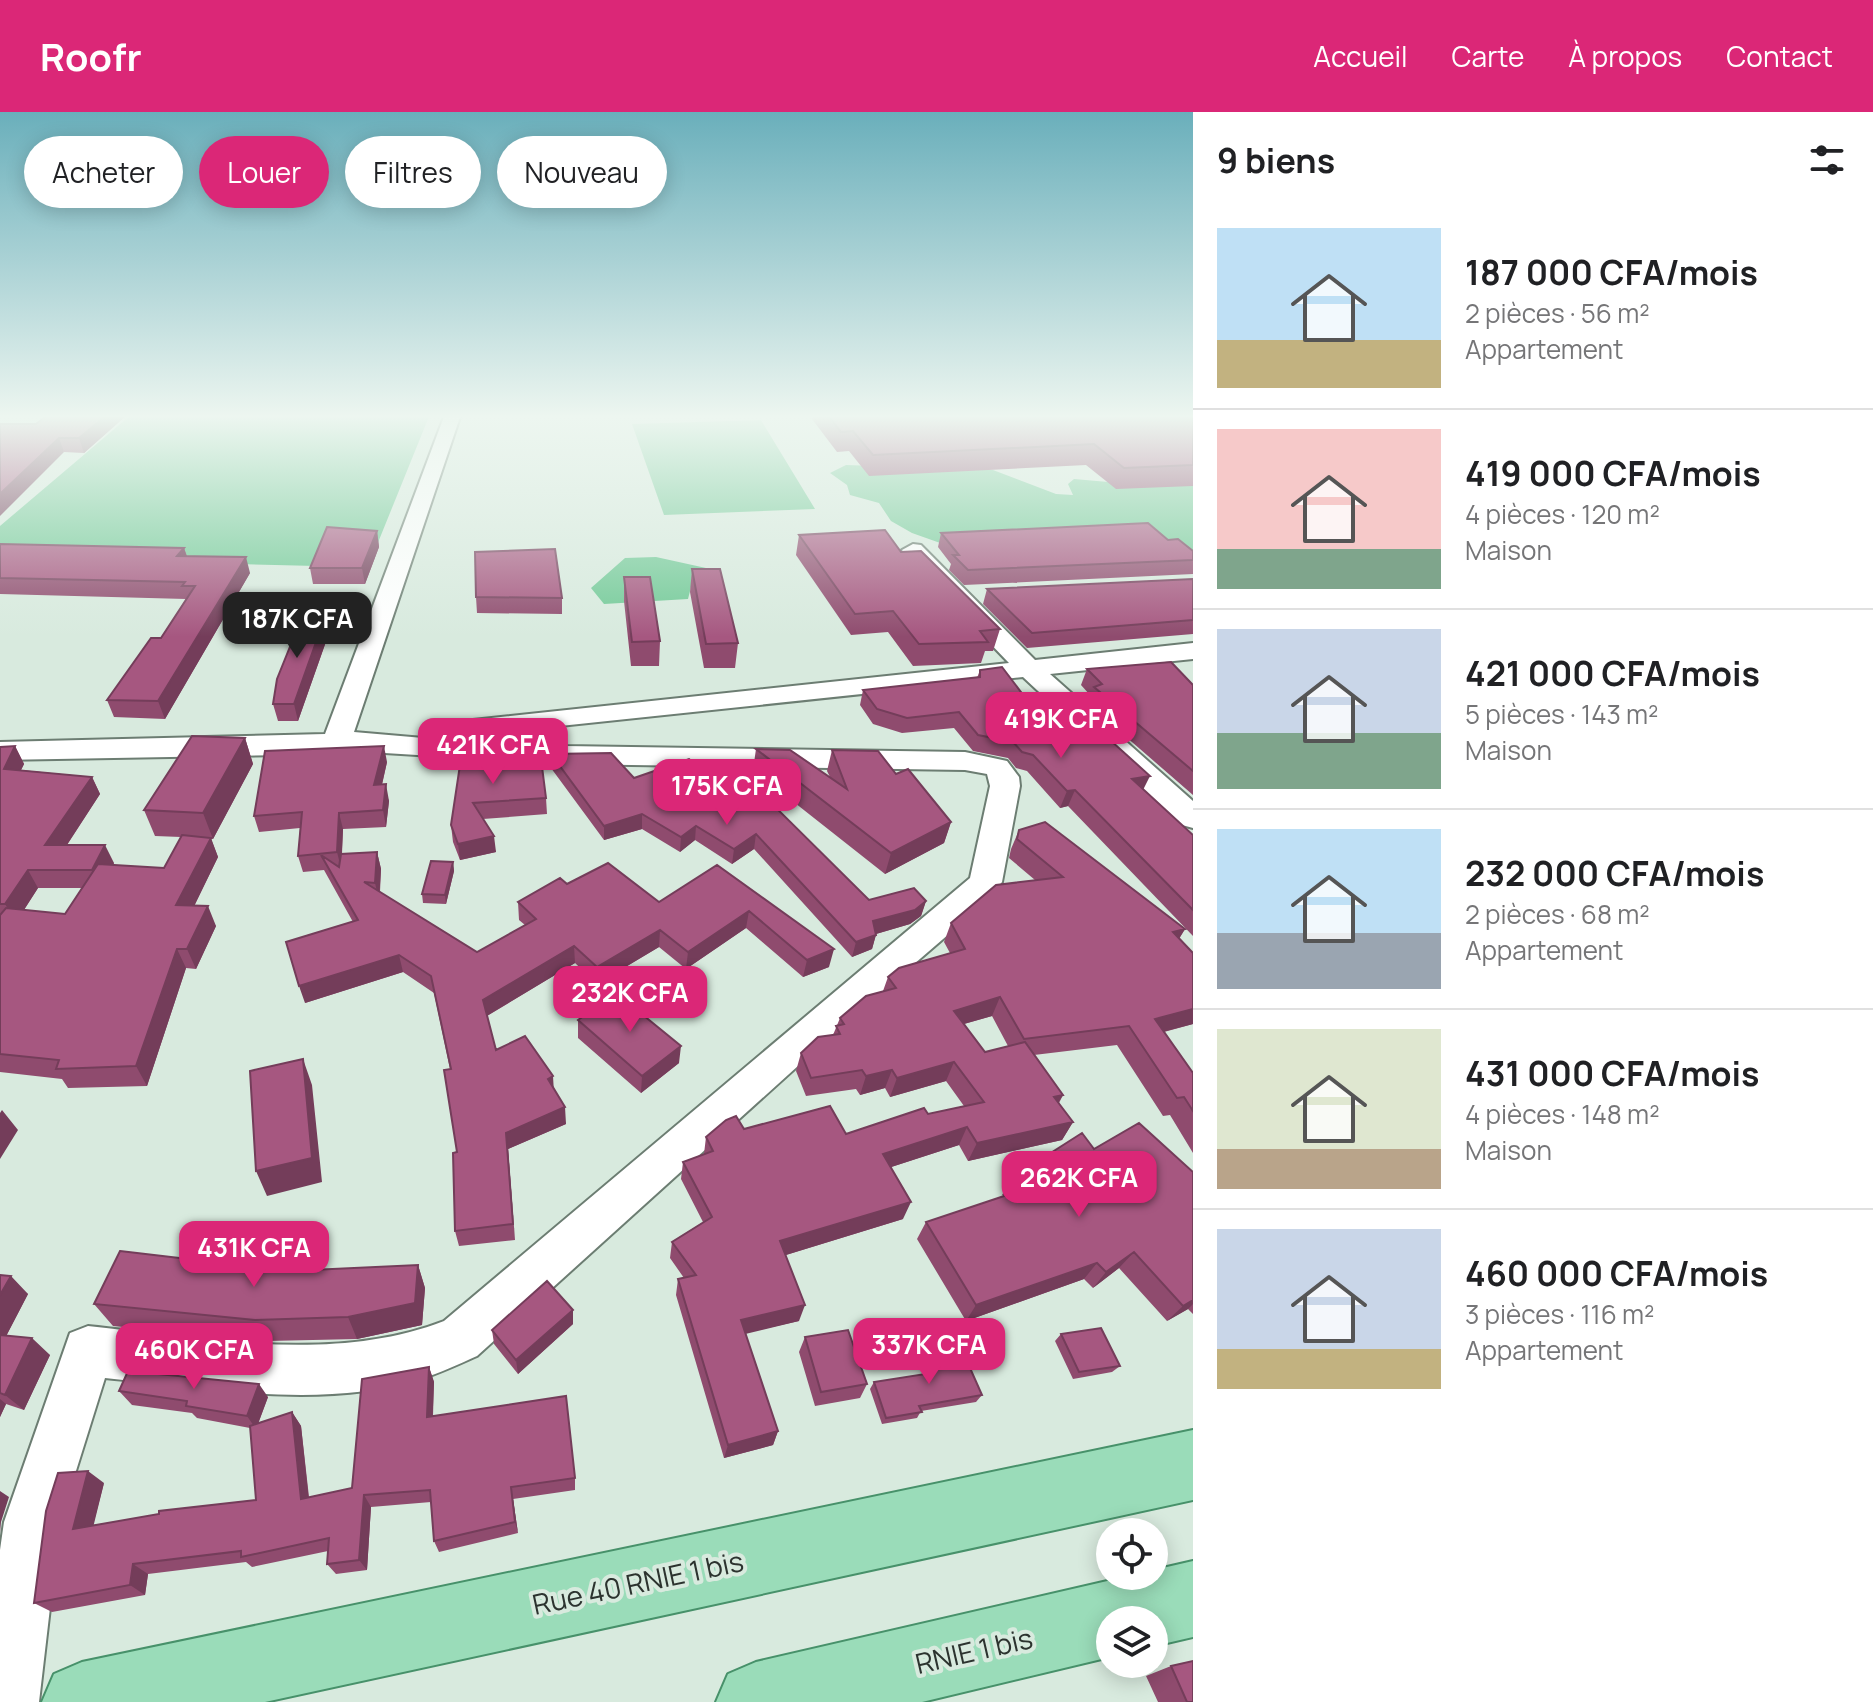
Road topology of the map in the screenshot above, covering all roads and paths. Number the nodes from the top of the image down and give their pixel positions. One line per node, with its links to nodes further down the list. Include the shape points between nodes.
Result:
1 (427, 488): 9 (street)
2 (913, 550): 4 (street)
3 (988, 593): 4 (street)
4 (957, 595): 7 (street)
5 (1193, 651): 6 (street)
6 (1164, 653): 7 (street); 8 (street)
7 (1027, 667): 9 (street); 11 (street)
8 (1193, 677)
9 (336, 742): 10 (street); 14 (street, via 565,755 965,761 997,767 1005,786 989,869 974,894 460,1339 436,1352 366,1365 278,1368 88,1351 32,1522)
10 (0, 751)
11 (1193, 818)
12 (1193, 1465): 15 (main road, Rue 40 RNIE 1 bis)
13 (1193, 1599): 16 (main road, RNIE 1 bis)
14 (8, 1702)
15 (82, 1702)
16 (756, 1702)

